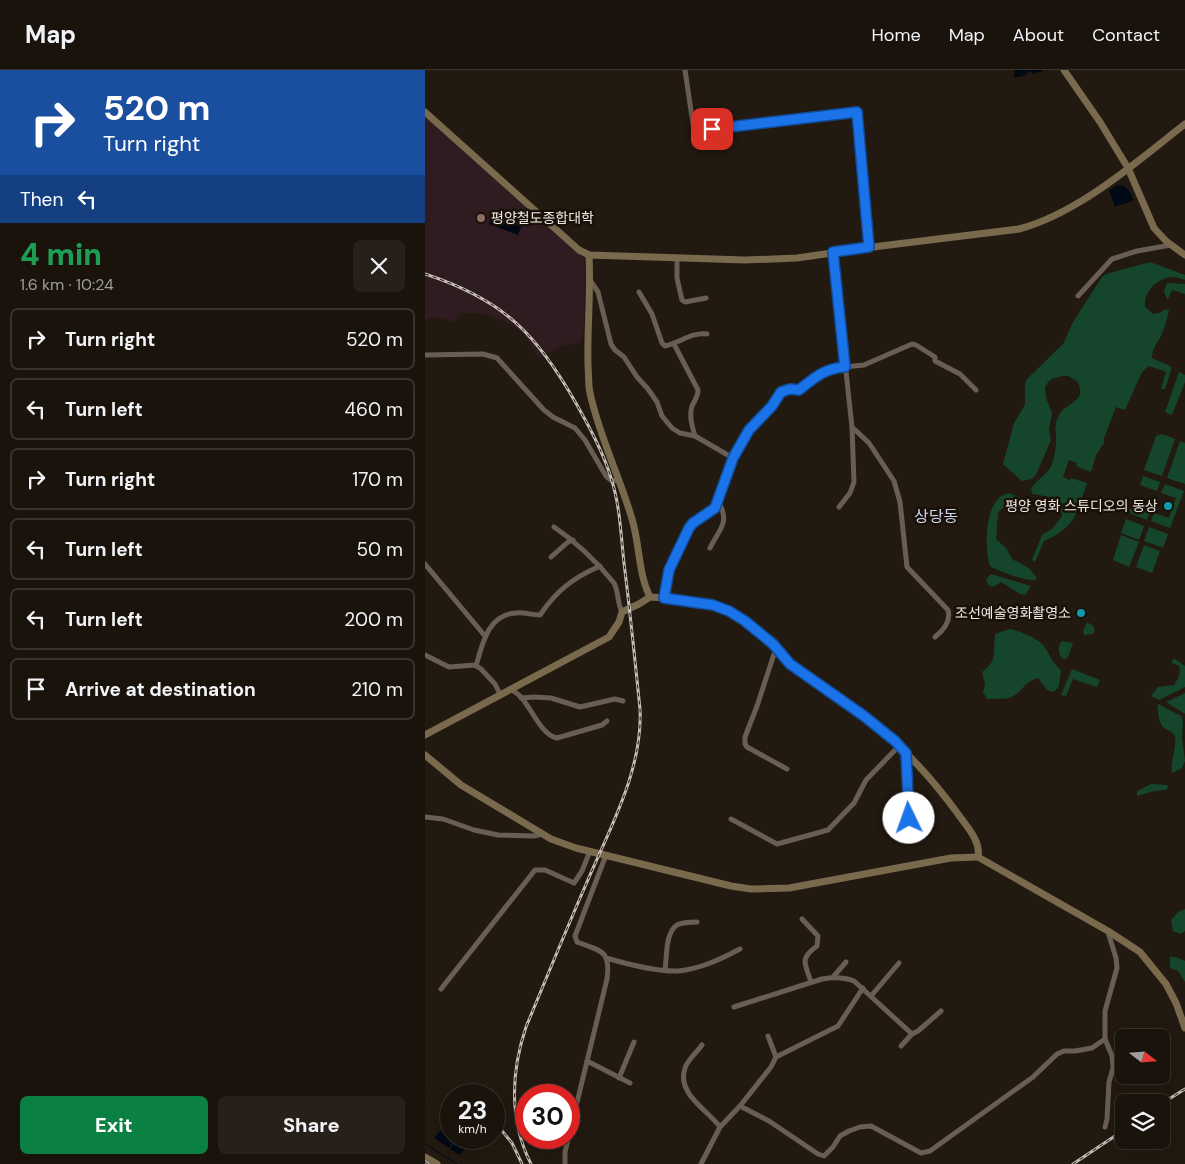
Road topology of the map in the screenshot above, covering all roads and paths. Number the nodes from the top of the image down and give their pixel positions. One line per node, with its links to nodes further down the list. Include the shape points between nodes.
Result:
1 (685, 70): 7 (street, via 694,131 857,112)
2 (1065, 70): 5 (street)
3 (425, 112): 9 (street, via 579,250)
4 (1185, 124): 5 (street)
5 (1128, 168): 6 (street, via 1154,228); 7 (street, via 1098,190 1035,225)
6 (1171, 245): 10 (street); 14 (street, via 1112,259)
7 (869, 247): 8 (street)
8 (833, 252): 11 (street, via 773,259); 19 (street)
9 (589, 255): 11 (street); 12 (street)
10 (1185, 255)
11 (677, 258): 15 (street, via 682,300)
12 (590, 280): 22 (street, via 598,292 615,350 648,389 668,424); 24 (street, via 590,392)
13 (639, 292): 17 (street, via 652,314 661,342 665,346)
14 (1078, 296)
15 (706, 298)
16 (707, 334): 17 (street, via 687,336)
17 (674, 344): 22 (street, via 698,390 691,412)
18 (425, 355): 24 (street, via 483,354 497,358 544,410 575,428 609,480)
19 (845, 367): 20 (street, via 864,365 913,344 960,374); 21 (street); 23 (street, via 822,372 799,390 781,392 749,430)
20 (976, 390)
21 (852, 426): 26 (street, via 854,482); 37 (street, via 869,443 894,482 900,502 907,567 948,610 947,623)
22 (695, 436): 23 (street)
23 (733, 458): 25 (street)
24 (618, 480): 33 (street, via 633,522 643,584)
25 (718, 501): 29 (street, via 722,508 723,526); 34 (street, via 715,508 689,528 669,570)
26 (839, 507)
27 (554, 527): 28 (street)
28 (573, 540): 30 (street); 32 (street)
29 (710, 548)
30 (551, 557)
31 (425, 564): 36 (street)
32 (600, 566): 35 (street, via 615,583 619,607); 36 (street, via 572,580 557,592 539,615 507,614 494,623)
33 (650, 597): 34 (street); 35 (street)
34 (664, 598): 38 (street, via 713,605 729,611 761,633)
35 (623, 612): 41 (street, via 609,636)
36 (485, 636): 40 (street)
37 (935, 637)
38 (776, 648): 47 (street, via 790,664 864,716); 50 (street, via 745,744)
39 (425, 655): 40 (street, via 449,667)
40 (476, 666): 42 (street, via 495,684)
41 (509, 688): 42 (street); 43 (street)
42 (499, 694): 46 (street)
43 (521, 698): 44 (street, via 551,698 580,707 615,699); 45 (street, via 553,737)
44 (623, 701)
45 (607, 721)
46 (425, 735)
47 (899, 746): 48 (street); 53 (street, via 866,780 854,803 828,830 777,844)
48 (906, 753): 52 (street); 57 (street, via 974,836)
49 (425, 754): 54 (street, via 461,785)
50 (787, 769)
51 (425, 817): 54 (street, via 498,835)
52 (909, 818)
53 (731, 819)
54 (543, 834): 55 (street)
55 (590, 851): 56 (street); 69 (street, via 582,872 573,883 545,870 535,870)
56 (606, 855): 57 (street, via 723,884 767,889 789,888 951,858); 62 (street, via 575,940 596,948)
57 (978, 858): 60 (street)
58 (801, 919): 67 (street, via 813,929 819,940 804,960)
59 (697, 922): 65 (street, via 681,924 672,930)
60 (1108, 931): 73 (street, via 1140,952 1157,970 1176,1003); 76 (street, via 1117,968 1105,1011)
61 (740, 949): 65 (street, via 706,965 679,971)
62 (606, 958): 65 (street); 81 (street, via 609,965 607,979)
63 (846, 962): 66 (street)
64 (899, 963): 70 (street)
65 (665, 970)
66 (833, 977): 67 (street); 68 (street, via 845,978)
67 (811, 982): 71 (street)
68 (863, 988): 70 (street); 80 (street, via 838,1026)
69 (441, 989)
70 (871, 996): 74 (street)
71 (734, 1006)
72 (941, 1011): 74 (street)
73 (1185, 1028)
74 (912, 1034): 79 (street)
75 (768, 1036): 80 (street)
76 (1105, 1039): 84 (street, via 1092,1048 1057,1054 1033,1078 930,1151 921,1152 871,1126 840,1136 824,1156); 86 (street, via 1113,1068)
77 (633, 1042): 82 (street)
78 (701, 1045): 85 (street, via 685,1067 685,1082 694,1102)
79 (901, 1046)
80 (776, 1057): 84 (street)
81 (587, 1061): 82 (street); 89 (street, via 565,1152)
82 (619, 1078): 83 (street)
83 (630, 1082)
84 (740, 1106): 85 (street)
85 (720, 1127): 90 (street)
86 (1105, 1127)
87 (425, 1157): 88 (street)
88 (437, 1164)
89 (565, 1164)
90 (701, 1164)

